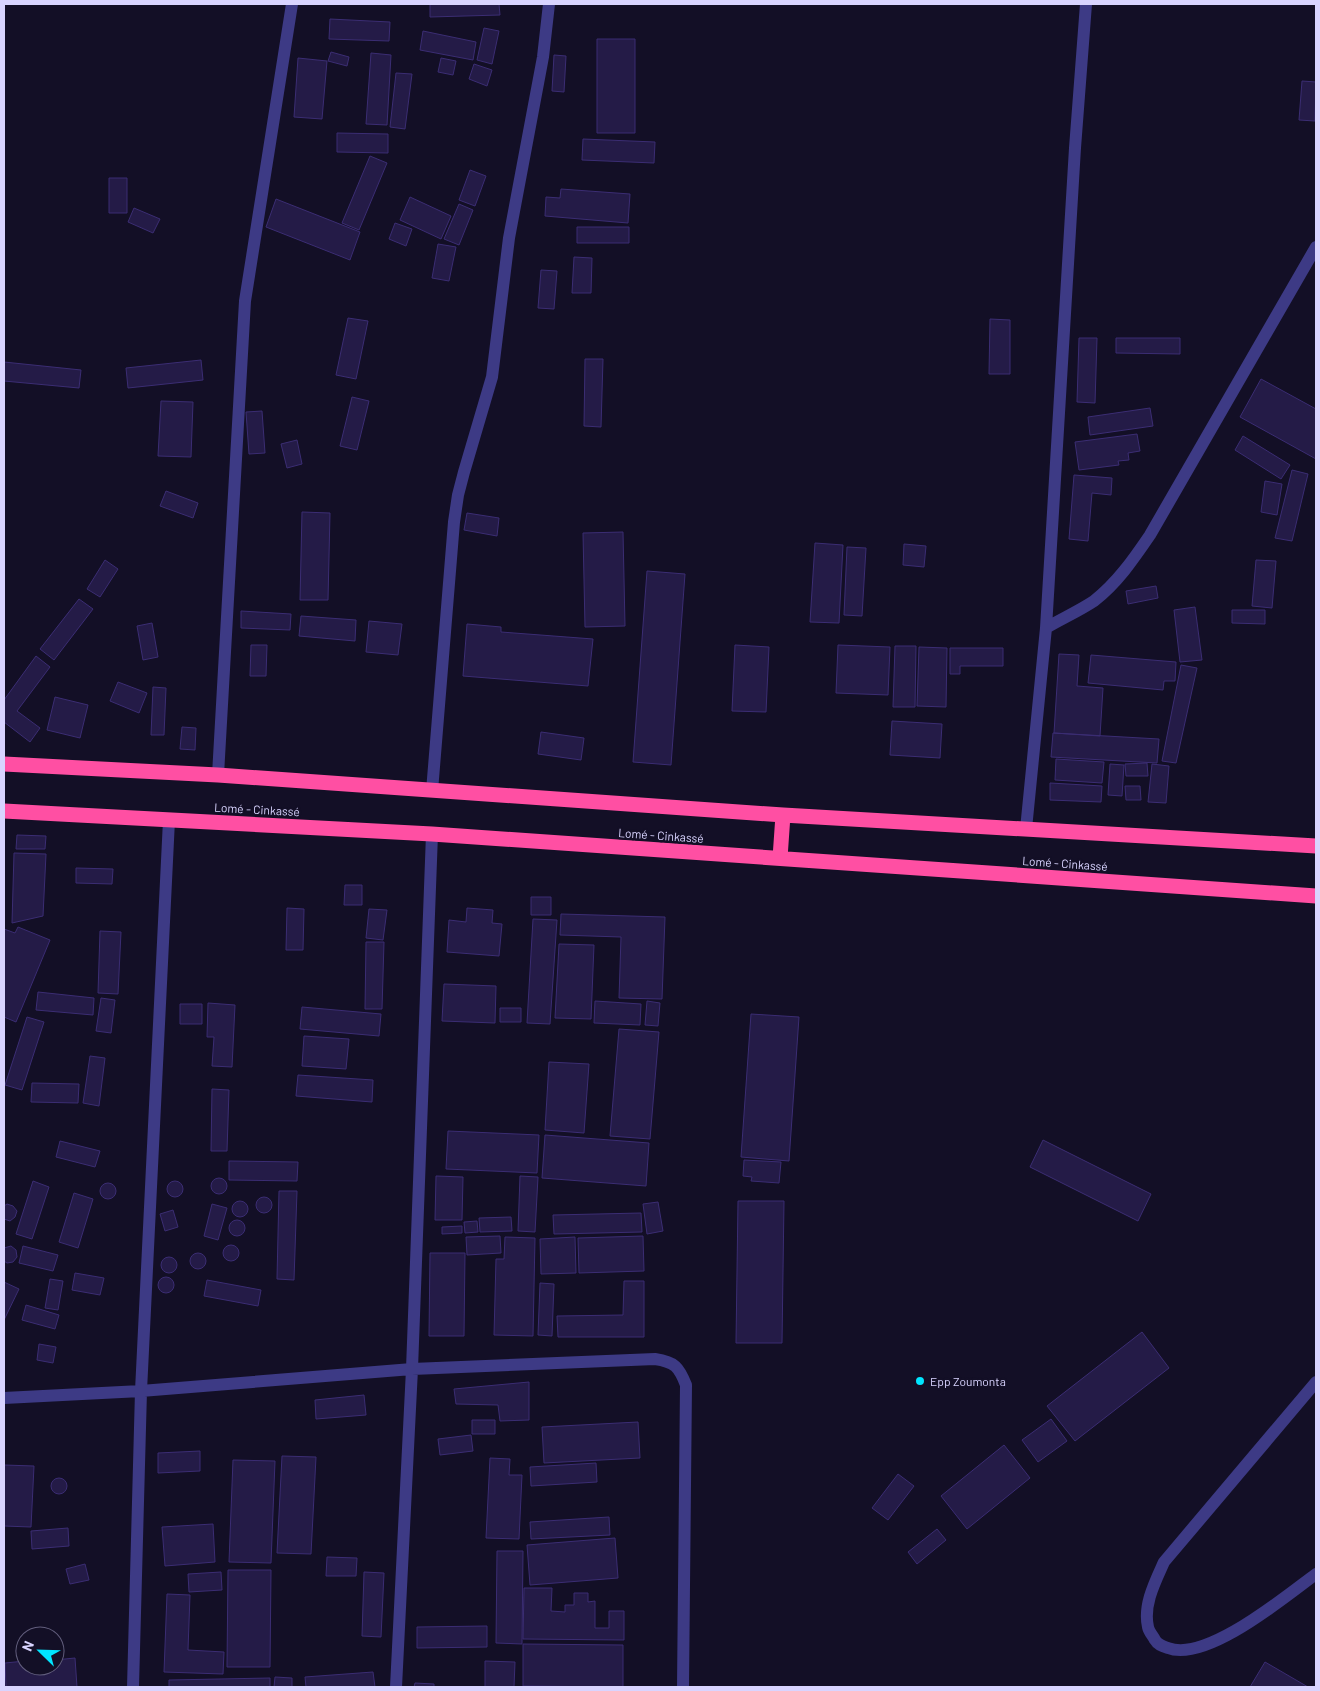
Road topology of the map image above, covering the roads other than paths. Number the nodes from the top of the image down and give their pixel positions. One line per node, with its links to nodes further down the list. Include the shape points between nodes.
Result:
1 (292, 4): 7 (street, via 244,310)
2 (549, 4): 8 (street, via 543,57 509,238 492,377 458,495)
3 (1086, 4): 5 (street)
4 (1316, 247): 5 (street, via 1130,565 1093,602)
5 (1046, 628): 12 (street)
6 (4, 764): 7 (highway)
7 (218, 775): 8 (highway)
8 (432, 791): 10 (highway)
9 (4, 811): 11 (highway, Lomé - Cinkassé)
10 (783, 815): 12 (highway); 15 (highway)
11 (169, 820): 13 (highway, Lomé - Cinkassé); 19 (street)
12 (1026, 829): 14 (highway)
13 (432, 834): 15 (highway, Lomé - Cinkassé); 17 (street)
14 (1316, 846)
15 (780, 858): 16 (highway, Lomé - Cinkassé)
16 (1316, 896)
17 (412, 1369): 19 (street); 23 (street); 24 (street, via 655,1359 668,1361 680,1369 686,1385)
18 (1316, 1382): 21 (street, via 1164,1562 1151,1591 1146,1614 1148,1629 1158,1644 1173,1650 1192,1650 1241,1627)
19 (141, 1391): 20 (street); 22 (street)
20 (4, 1398)
21 (1316, 1574)
22 (133, 1687)
23 (396, 1687)
24 (683, 1687)

